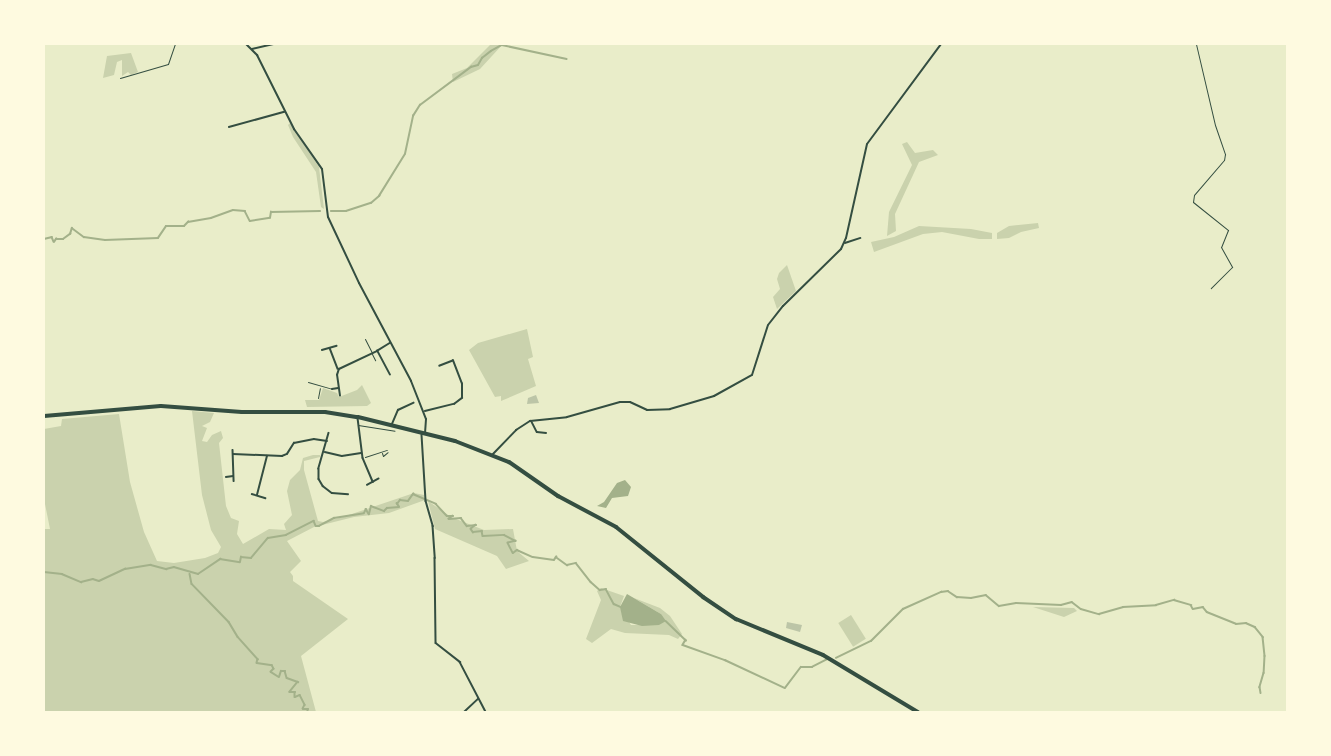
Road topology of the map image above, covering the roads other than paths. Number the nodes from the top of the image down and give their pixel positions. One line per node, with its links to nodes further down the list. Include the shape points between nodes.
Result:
1 (175, 44): 7 (lane, via 168,64)
2 (246, 44): 6 (street)
3 (273, 44): 6 (street)
4 (941, 44): 11 (street, via 867,144)
5 (1196, 44): 12 (lane, via 1226,154 1194,195 1193,202 1228,230 1221,247 1232,267)
6 (251, 46): 8 (street)
7 (120, 78)
8 (285, 111): 9 (street); 14 (street, via 322,169 328,217)
9 (229, 127)
10 (860, 238): 11 (street)
11 (844, 243): 34 (street, via 768,325 752,375 714,396 687,404 653,411 620,402 567,417)
12 (1211, 288)
13 (365, 339): 19 (lane)
14 (391, 343): 18 (street); 31 (street)
15 (336, 346): 16 (street)
16 (330, 348): 17 (street); 22 (street)
17 (322, 350)
18 (376, 351): 19 (street); 23 (street)
19 (372, 353): 20 (lane); 22 (street)
20 (375, 360)
21 (440, 366): 31 (street, via 453,361 462,384 462,398 454,405)
22 (339, 369): 26 (street)
23 (390, 375)
24 (308, 382): 25 (lane)
25 (321, 386): 27 (lane); 29 (lane)
26 (339, 388): 27 (street); 28 (street)
27 (332, 389)
28 (340, 396)
29 (318, 398)
30 (413, 403): 35 (street, via 398,410)
31 (424, 412): 38 (street)
32 (44, 416): 33 (highway, via 167,406 238,412 325,412)
33 (358, 417): 35 (highway); 36 (street)
34 (532, 421): 39 (street); 49 (street, via 516,430)
35 (392, 424): 38 (highway)
36 (358, 425): 37 (lane); 46 (street)
37 (394, 431)
38 (423, 432): 49 (highway); 66 (street, via 426,501 433,526 435,558 436,643 460,662)
39 (537, 432): 41 (street); 42 (street)
40 (329, 433): 43 (street)
41 (546, 433)
42 (535, 437)
43 (327, 441): 45 (street); 50 (street, via 298,441 284,456)
44 (233, 450): 48 (street)
45 (325, 452): 46 (street, via 342,456); 52 (street)
46 (362, 452): 51 (street)
47 (382, 452): 51 (lane)
48 (233, 454): 50 (street); 54 (street)
49 (492, 455): 69 (highway, via 517,466 558,496 615,527 716,607 759,630 823,655)
50 (267, 456): 63 (street)
51 (363, 458): 58 (street)
52 (321, 465): 53 (street); 60 (street, via 321,483)
53 (327, 467)
54 (233, 476): 55 (street); 57 (street)
55 (226, 477)
56 (378, 479): 58 (street)
57 (234, 481)
58 (373, 482): 59 (street)
59 (367, 484)
60 (332, 493): 62 (street); 64 (street)
61 (252, 494): 63 (street)
62 (348, 494)
63 (257, 495): 65 (street)
64 (331, 497)
65 (265, 498)
66 (478, 699): 67 (street); 68 (street)
67 (464, 712)
68 (486, 712)
69 (918, 712)

